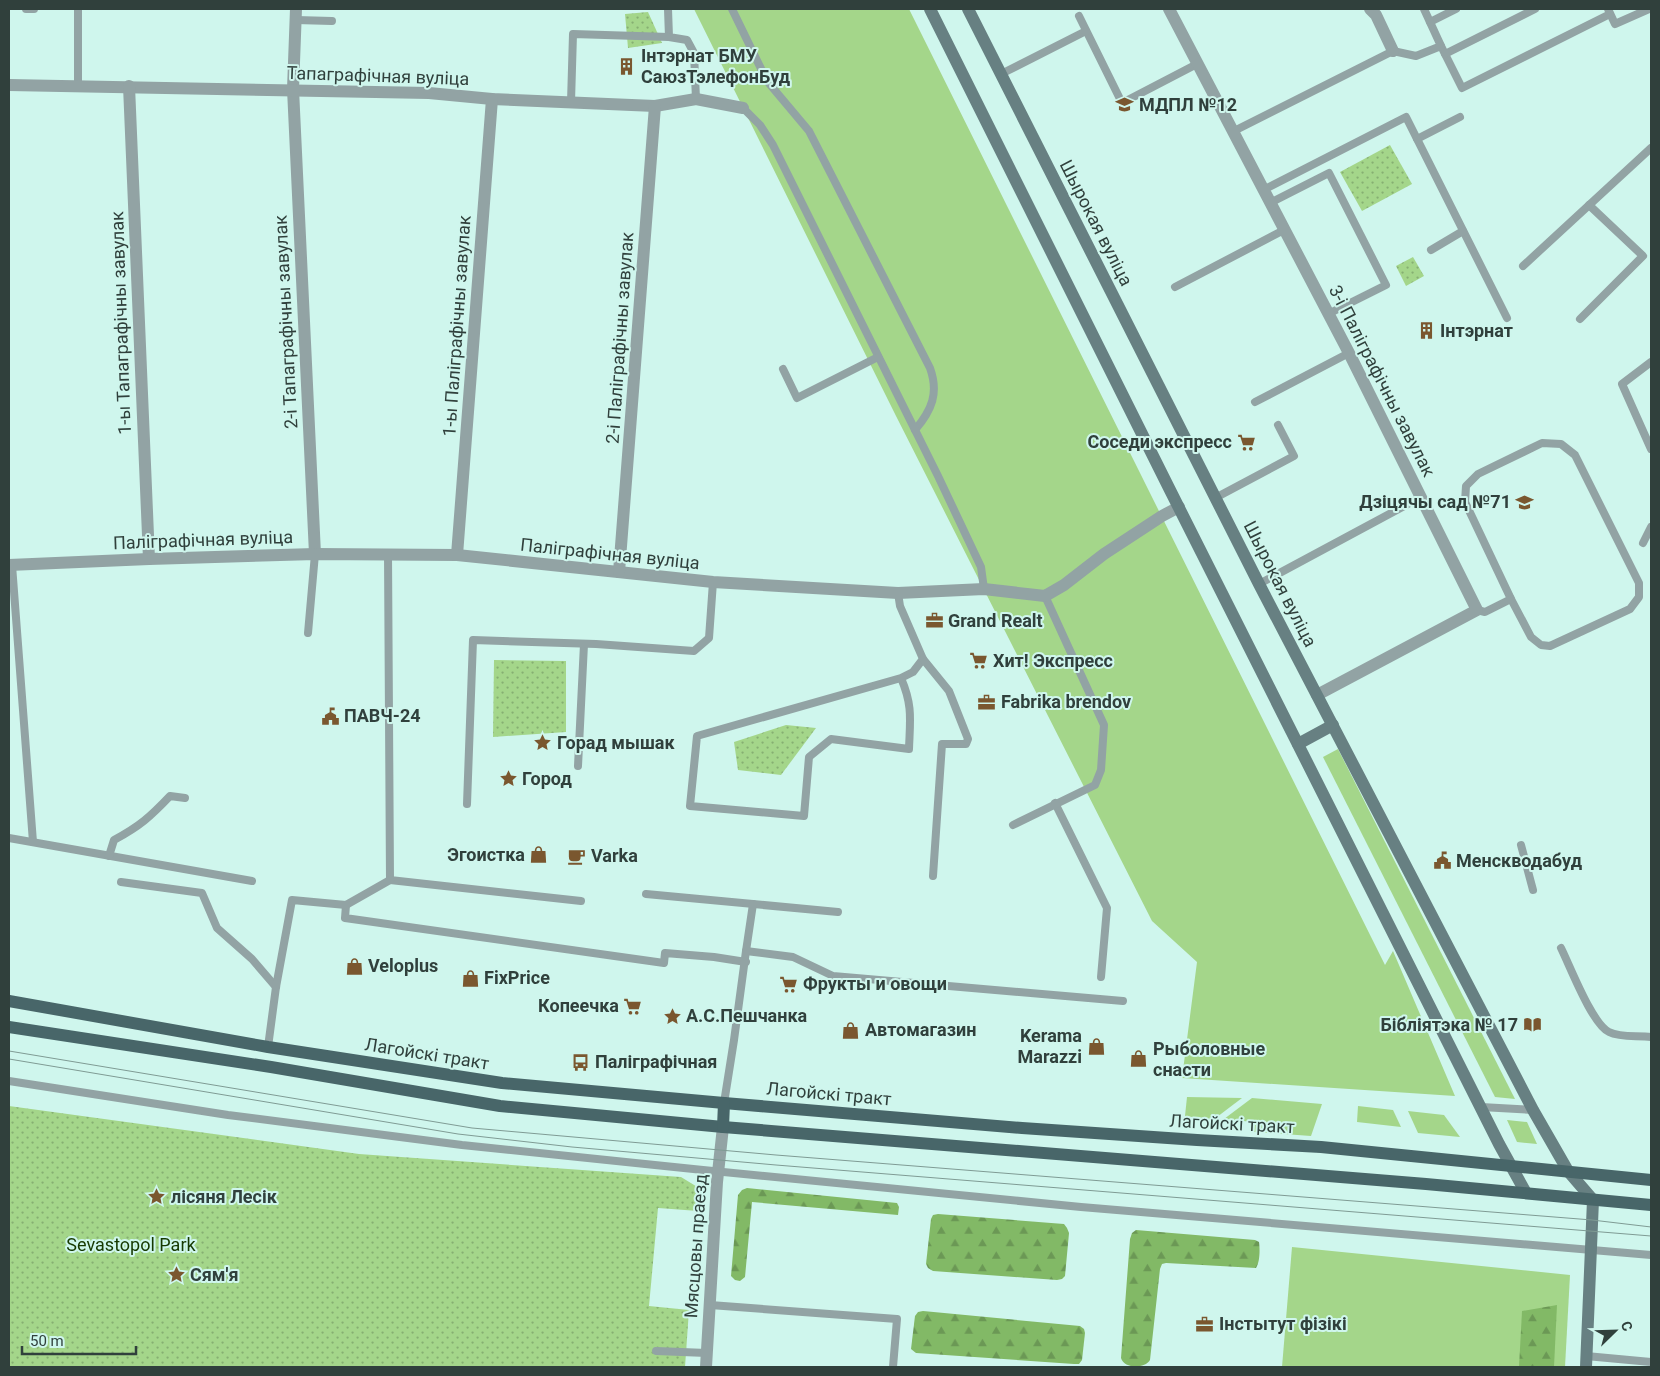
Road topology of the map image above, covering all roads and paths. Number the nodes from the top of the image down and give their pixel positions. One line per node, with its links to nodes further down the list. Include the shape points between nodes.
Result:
1 (26, 9): 2 (lane)
2 (34, 9)
3 (78, 9): 27 (lane)
4 (668, 9): 20 (lane)
5 (732, 9): 56 (lane, via 767,81 809,131 930,368 935,386 933,398 925,418)
6 (930, 9): 60 (main road)
7 (968, 9): 25 (main road, Шырокая вуліца)
8 (1170, 9): 24 (street, 3-і Паліграфічны завулак)
9 (1370, 9): 22 (street)
10 (1424, 9): 18 (lane)
11 (1456, 9): 18 (lane)
12 (1535, 9): 23 (lane)
13 (1649, 9): 14 (lane, via 1615,24)
14 (1609, 11): 23 (lane, via 1462,88)
15 (296, 14): 17 (lane); 29 (street, 2-і Тапаграфічны завулак)
16 (1079, 16): 19 (lane)
17 (332, 21)
18 (1430, 22): 21 (lane)
19 (1086, 31): 24 (lane, via 1122,103); 25 (lane)
20 (669, 37): 31 (lane, via 687,40 694,53); 32 (lane, via 572,34)
21 (1441, 46): 22 (lane, via 1416,56); 23 (lane)
22 (1394, 51): 36 (lane)
23 (1445, 54)
24 (1197, 64): 36 (street, 3-і Паліграфічны завулак)
25 (1001, 74): 58 (main road, Шырокая вуліца)
26 (9, 85): 27 (street, Тапаграфічная вуліца)
27 (78, 86): 28 (street, Тапаграфічная вуліца)
28 (129, 86): 29 (street, Тапаграфічная вуліца); 66 (street, 1-ы Тапаграфічны завулак)
29 (293, 89): 30 (street, Тапаграфічная вуліца, via 429,93); 63 (street, 2-і Тапаграфічны завулак)
30 (492, 99): 32 (street, Тапаграфічная вуліца); 65 (street, 1-ы Паліграфічны завулак)
31 (696, 99): 33 (street, Тапаграфічная вуліца); 34 (street, Тапаграфічная вуліца)
32 (571, 102): 33 (street, Тапаграфічная вуліца)
33 (655, 106): 68 (street, 2-і Паліграфічны завулак)
34 (743, 108): 51 (lane, via 773,145)
35 (1460, 117): 37 (lane)
36 (1232, 132): 39 (street, 3-і Паліграфічны завулак)
37 (1417, 139): 39 (lane, via 1406,117); 43 (lane)
38 (1651, 148): 41 (lane)
39 (1263, 190): 40 (street, 3-і Паліграфічны завулак)
40 (1270, 203): 42 (street, 3-і Паліграфічны завулак); 47 (lane, via 1329,173 1386,285)
41 (1589, 205): 45 (lane); 49 (lane, via 1643,256)
42 (1284, 230): 46 (lane); 47 (street, 3-і Паліграфічны завулак)
43 (1463, 231): 44 (lane); 48 (lane)
44 (1431, 250)
45 (1523, 266)
46 (1175, 287)
47 (1328, 314): 50 (street, 3-і Паліграфічны завулак)
48 (1507, 318)
49 (1580, 319)
50 (1348, 353): 54 (lane); 59 (street, 3-і Паліграфічны завулак)
51 (878, 357): 53 (lane, via 797,398); 56 (lane)
52 (1651, 362): 57 (lane, via 1622,384)
53 (783, 369)
54 (1256, 402)
55 (1278, 425): 58 (lane, via 1294,456)
56 (915, 430): 71 (lane, via 982,567)
57 (1651, 449)
58 (1217, 497): 70 (main road, Шырокая вуліца)
59 (1421, 497): 70 (lane); 75 (street, 3-і Паліграфічны завулак)
60 (1179, 507): 73 (street); 82 (main road)
61 (1651, 526): 62 (lane)
62 (1643, 543)
63 (315, 554): 64 (street, Паліграфічная вуліца); 66 (street, Паліграфічная вуліца); 76 (lane)
64 (388, 554): 65 (street, Паліграфічная вуліца); 93 (lane)
65 (457, 555): 68 (street, Паліграфічная вуліца)
66 (149, 559): 67 (street, Паліграфічная вуліца)
67 (10, 565): 89 (lane)
68 (619, 572): 69 (street, Паліграфічная вуліца)
69 (713, 582): 72 (street, Паліграфічная вуліца); 77 (lane, via 709,638 694,651)
70 (1259, 584): 80 (main road, Шырокая вуліца)
71 (984, 589): 72 (street, Паліграфічная вуліца); 73 (street, Паліграфічная вуліца)
72 (898, 593): 78 (lane, via 900,606)
73 (1045, 596): 85 (lane, via 1104,725 1101,770 1095,785)
74 (1511, 599): 74 (lane, via 1465,502 1466,486 1478,474 1542,443 1561,444 1575,455 1639,583 1639,597 1630,609 1550,646 1541,645 1531,637); 75 (lane, via 1485,612)
75 (1477, 610): 80 (street)
76 (308, 633)
77 (584, 644): 83 (lane); 86 (lane, via 473,640)
78 (923, 659): 79 (lane, via 913,672); 92 (lane, via 949,691 968,739 966,744 942,744)
79 (901, 678): 79 (lane, via 910,709 909,750 831,739 809,758 804,816 690,806 697,736)
80 (1317, 695): 81 (main road, Шырокая вуліца)
81 (1333, 725): 82 (main road); 115 (main road, Шырокая вуліца)
82 (1298, 744): 114 (main road)
83 (578, 766)
84 (185, 798): 91 (lane, via 170,796 138,828 114,840)
85 (1055, 803): 87 (lane); 105 (lane, via 1107,908)
86 (467, 804)
87 (1013, 825)
88 (9, 838): 89 (lane)
89 (33, 842): 91 (lane)
90 (1521, 845): 96 (lane)
91 (109, 856): 94 (lane)
92 (933, 876)
93 (390, 880): 98 (lane); 100 (lane)
94 (252, 881)
95 (121, 882): 106 (lane, via 202,893 217,928)
96 (1532, 890)
97 (646, 894): 99 (lane)
98 (581, 901)
99 (753, 904): 101 (lane); 103 (lane)
100 (346, 905): 104 (lane, via 345,918 664,963 665,953); 106 (lane, via 292,900)
101 (838, 912)
102 (1561, 948): 110 (lane, via 1601,1027 1618,1035)
103 (746, 951): 104 (lane); 108 (lane, via 793,958 833,976 848,978)
104 (746, 962): 113 (lane)
105 (1101, 977)
106 (276, 986): 111 (lane)
107 (9, 1001): 111 (main road, Лагойскі тракт)
108 (1123, 1001)
109 (9, 1027): 116 (main road, via 500,1106)
110 (1651, 1037)
111 (268, 1047): 113 (main road, Лагойскі тракт, via 502,1083)
112 (9, 1081): 120 (lane, via 248,1118)
113 (724, 1103): 116 (main road); 118 (main road, Лагойскі тракт, via 1187,1140 1321,1147)
114 (1481, 1107): 115 (lane); 117 (main road)
115 (1533, 1110): 121 (main road, Шырокая вуліца)
116 (723, 1127): 120 (street, Мясцовы праезд); 123 (main road)
117 (1499, 1144): 118 (main road, via 1497,1155); 119 (main road)
118 (1482, 1163): 119 (main road, Лагойскі тракт)
119 (1511, 1165): 121 (main road, Лагойскі тракт); 123 (main road)
120 (718, 1171): 126 (lane, via 1081,1207); 128 (street, Мясцовы праезд)
121 (1568, 1171): 122 (main road, Лагойскі тракт); 124 (main road, Шырокая вуліца)
122 (1651, 1180)
123 (1526, 1194): 124 (main road)
124 (1593, 1200): 125 (main road); 126 (main road)
125 (1651, 1206)
126 (1591, 1250): 127 (lane); 131 (main road)
127 (1651, 1254)
128 (710, 1305): 130 (street, Мясцовы праезд); 134 (lane, via 897,1319)
129 (656, 1351): 130 (lane)
130 (707, 1353): 133 (street, Мясцовы праезд)
131 (1586, 1362): 132 (lane)
132 (1651, 1362)
133 (706, 1367)
134 (893, 1367)

